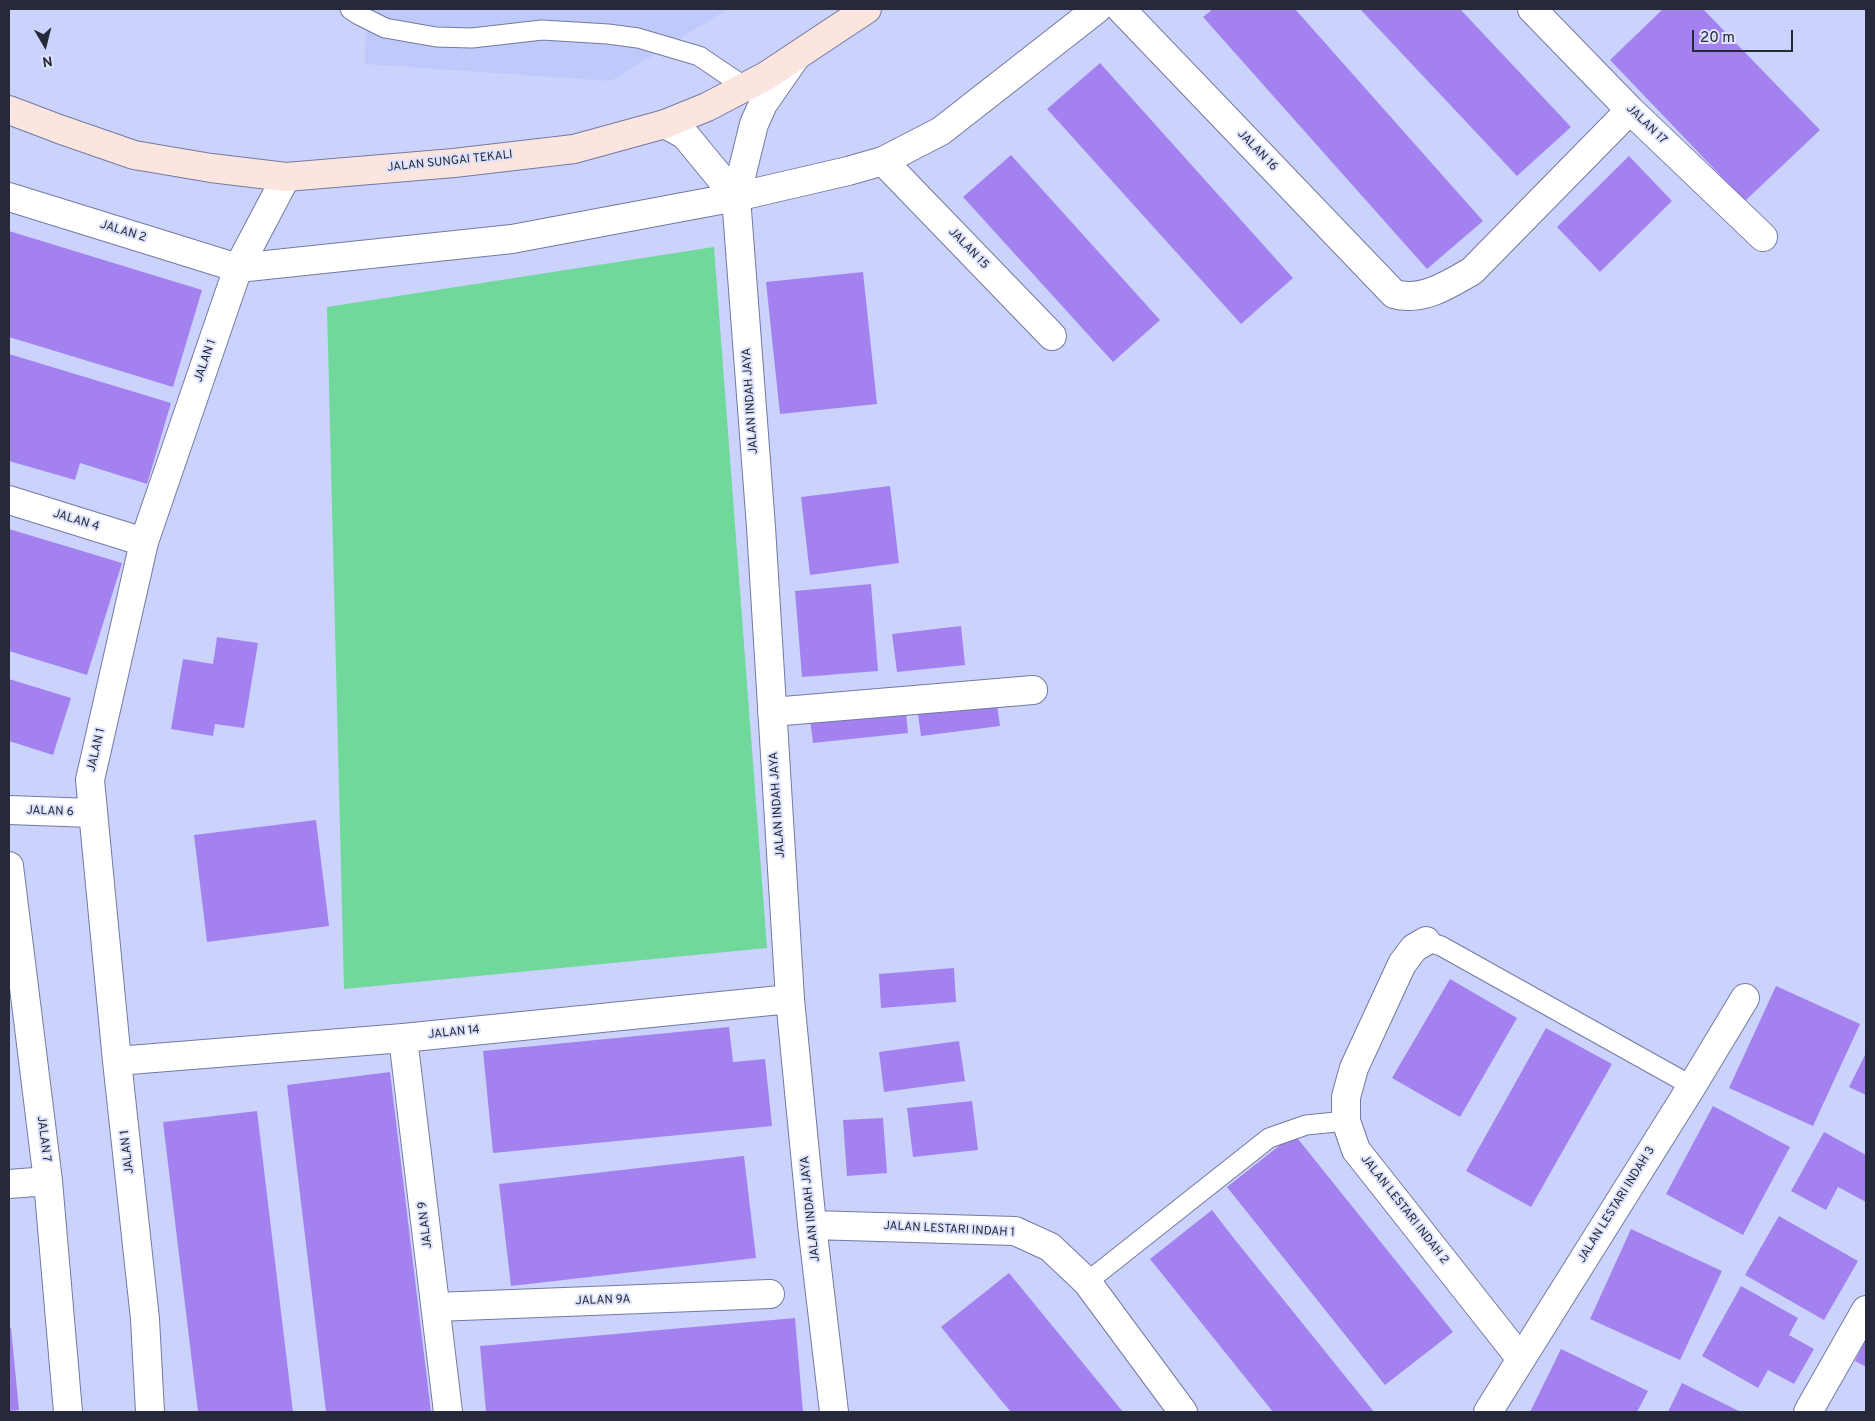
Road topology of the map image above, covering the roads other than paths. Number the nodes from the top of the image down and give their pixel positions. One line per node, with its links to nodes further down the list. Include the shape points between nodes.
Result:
1 (350, 9): 7 (lane, via 385,28 436,37 472,38 542,30 638,38 699,56)
2 (867, 9): 6 (street, JALAN SUNGAI TEKALI)
3 (1097, 9): 11 (street, via 941,131)
4 (1121, 9): 9 (street, JALAN 16, via 1394,294 1406,297 1446,287 1472,271)
5 (1532, 9): 9 (street, JALAN 17)
6 (795, 58): 7 (street, JALAN SUNGAI TEKALI); 14 (street, JALAN INDAH JAYA, via 757,117)
7 (745, 87): 10 (street, JALAN SUNGAI TEKALI)
8 (9, 110): 12 (street, JALAN SUNGAI TEKALI, via 134,155)
9 (1630, 110): 15 (street, JALAN 17)
10 (666, 124): 12 (street, JALAN SUNGAI TEKALI, via 574,148 454,163); 14 (street, via 685,135)
11 (884, 161): 14 (street); 17 (street, JALAN 15)
12 (286, 177): 16 (street, JALAN 1)
13 (9, 197): 16 (street, JALAN 2)
14 (736, 197): 16 (street, via 512,239); 21 (street, JALAN INDAH JAYA)
15 (1763, 237)
16 (238, 268): 19 (street, JALAN 1)
17 (1052, 336)
18 (9, 500): 19 (street, JALAN 4)
19 (144, 542): 23 (street, JALAN 1, via 90,780)
20 (1033, 690): 21 (street)
21 (772, 712): 27 (street, JALAN INDAH JAYA)
22 (9, 810): 23 (street, JALAN 6)
23 (92, 813): 29 (street, JALAN 1)
24 (9, 866): 32 (street, JALAN 7)
25 (1426, 942): 30 (lane, via 1441,946); 31 (street, JALAN LESTARI INDAH 2, via 1414,948 1402,964 1354,1068 1346,1098)
26 (1745, 998): 30 (street, JALAN LESTARI INDAH 3)
27 (790, 999): 28 (street, JALAN 14); 34 (street, JALAN INDAH JAYA)
28 (403, 1038): 29 (street, JALAN 14); 37 (street, JALAN 9)
29 (117, 1061): 41 (street, JALAN 1, via 145,1319)
30 (1692, 1086): 39 (street, JALAN LESTARI INDAH 3)
31 (1346, 1121): 35 (lane, via 1306,1125 1269,1138); 39 (street, JALAN LESTARI INDAH 2, via 1356,1150)
32 (48, 1181): 33 (street); 40 (street, JALAN 7)
33 (9, 1184)
34 (812, 1225): 35 (street, JALAN LESTARI INDAH 1, via 1015,1231 1050,1247); 43 (street, JALAN INDAH JAYA)
35 (1088, 1282): 44 (street, JALAN LESTARI INDAH 1)
36 (770, 1294): 37 (street, JALAN 9A)
37 (436, 1307): 42 (street, JALAN 9)
38 (1866, 1310): 46 (street)
39 (1521, 1359): 45 (street, JALAN LESTARI INDAH 3)
40 (68, 1412)
41 (150, 1412)
42 (448, 1412)
43 (834, 1412)
44 (1182, 1412)
45 (1488, 1412)
46 (1808, 1412)

